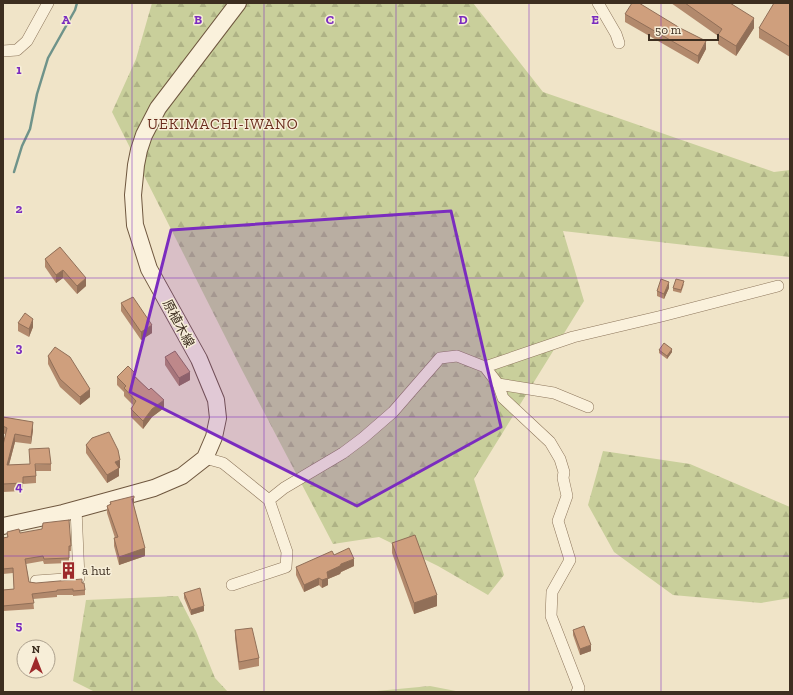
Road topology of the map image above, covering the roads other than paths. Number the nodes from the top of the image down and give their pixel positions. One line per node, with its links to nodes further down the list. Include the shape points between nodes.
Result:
1 (48, 3): 5 (street, via 27,41 17,50)
2 (238, 3): 10 (main road, 原植木線, via 162,104 144,135 136,165 133,195 135,224 149,269 198,359 216,400 218,418 214,437)
3 (598, 3): 4 (street)
4 (619, 43)
5 (3, 51)
6 (778, 286): 7 (street, via 573,337)
7 (484, 367): 8 (street); 11 (street, via 457,356 440,358 394,412 364,438)
8 (498, 384): 9 (street, via 554,394); 16 (street, via 503,398 550,442 564,472 567,496 558,521 570,560 552,592 551,616 579,688)
9 (588, 407)
10 (205, 458): 11 (street, via 223,463); 12 (main road, 原植木線, via 182,476 154,488)
11 (269, 500): 15 (street, via 287,552 286,567)
12 (76, 510): 13 (main road, 原植木線); 14 (street, via 80,578)
13 (3, 526)
14 (36, 581)
15 (232, 585)
16 (577, 692)

